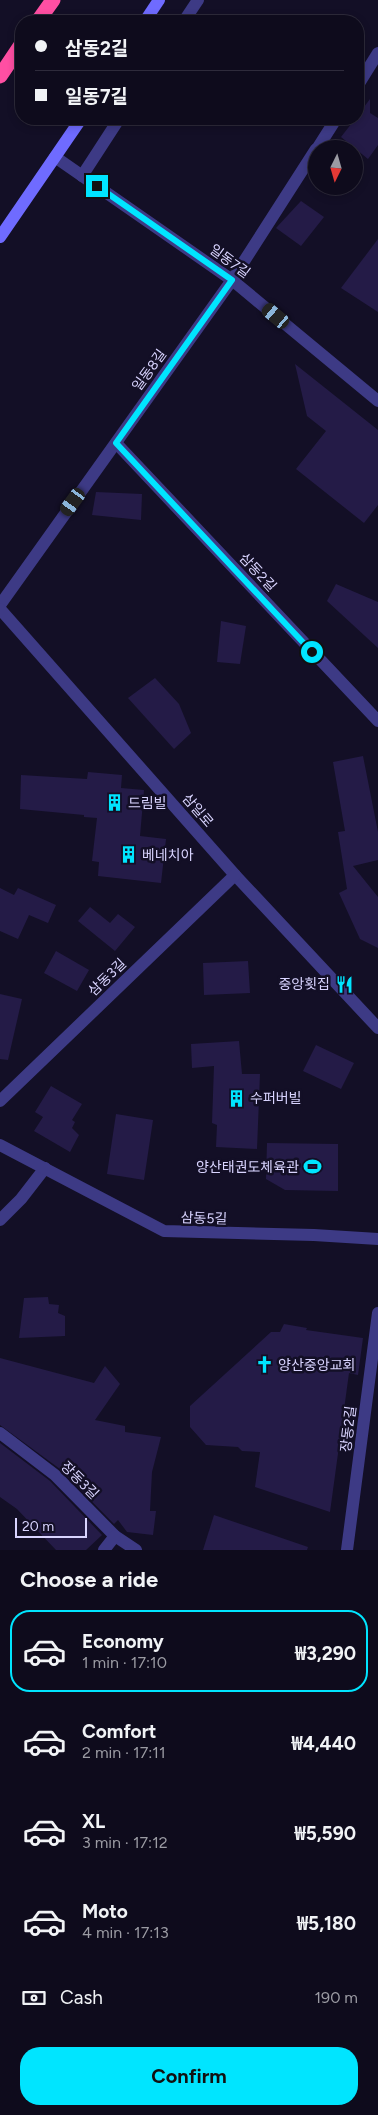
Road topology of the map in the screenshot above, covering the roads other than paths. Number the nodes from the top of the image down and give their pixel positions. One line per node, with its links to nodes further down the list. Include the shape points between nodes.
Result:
1 (53, 0): 4 (highway)
2 (159, 0): 5 (main road)
3 (198, 0): 6 (street)
4 (42, 15)
5 (149, 15)
6 (188, 15)
7 (15, 54): 9 (highway)
8 (378, 54): 10 (street)
9 (0, 76)
10 (364, 76)
11 (77, 125): 15 (main road)
12 (116, 125): 17 (street)
13 (332, 125): 14 (street, 일동8길)
14 (322, 140)
15 (55, 157): 17 (street, 일동7길); 18 (main road)
16 (308, 161): 19 (street, 일동8길)
17 (82, 176): 19 (street, 일동7길)
18 (0, 237)
19 (232, 280): 20 (street, 일동7길); 21 (street, 일동8길)
20 (378, 401)
21 (116, 443): 22 (street, 일동8길); 23 (street, 삼동2길)
22 (0, 607): 24 (street, 삼일로)
23 (378, 721)
24 (235, 875): 25 (street, 삼일로); 26 (street, 삼동3길)
25 (378, 1028)
26 (0, 1101)
27 (0, 1145): 28 (street, 삼동5길)
28 (44, 1168): 29 (street); 30 (street, 삼동5길, via 164,1231)
29 (0, 1220)
30 (378, 1239)
31 (378, 1313): 36 (street, 장동2길)
32 (0, 1433): 33 (street, 장동3길, via 55,1475)
33 (115, 1536): 34 (street); 35 (street, 장동3길)
34 (104, 1550)
35 (136, 1550)
36 (347, 1550)

